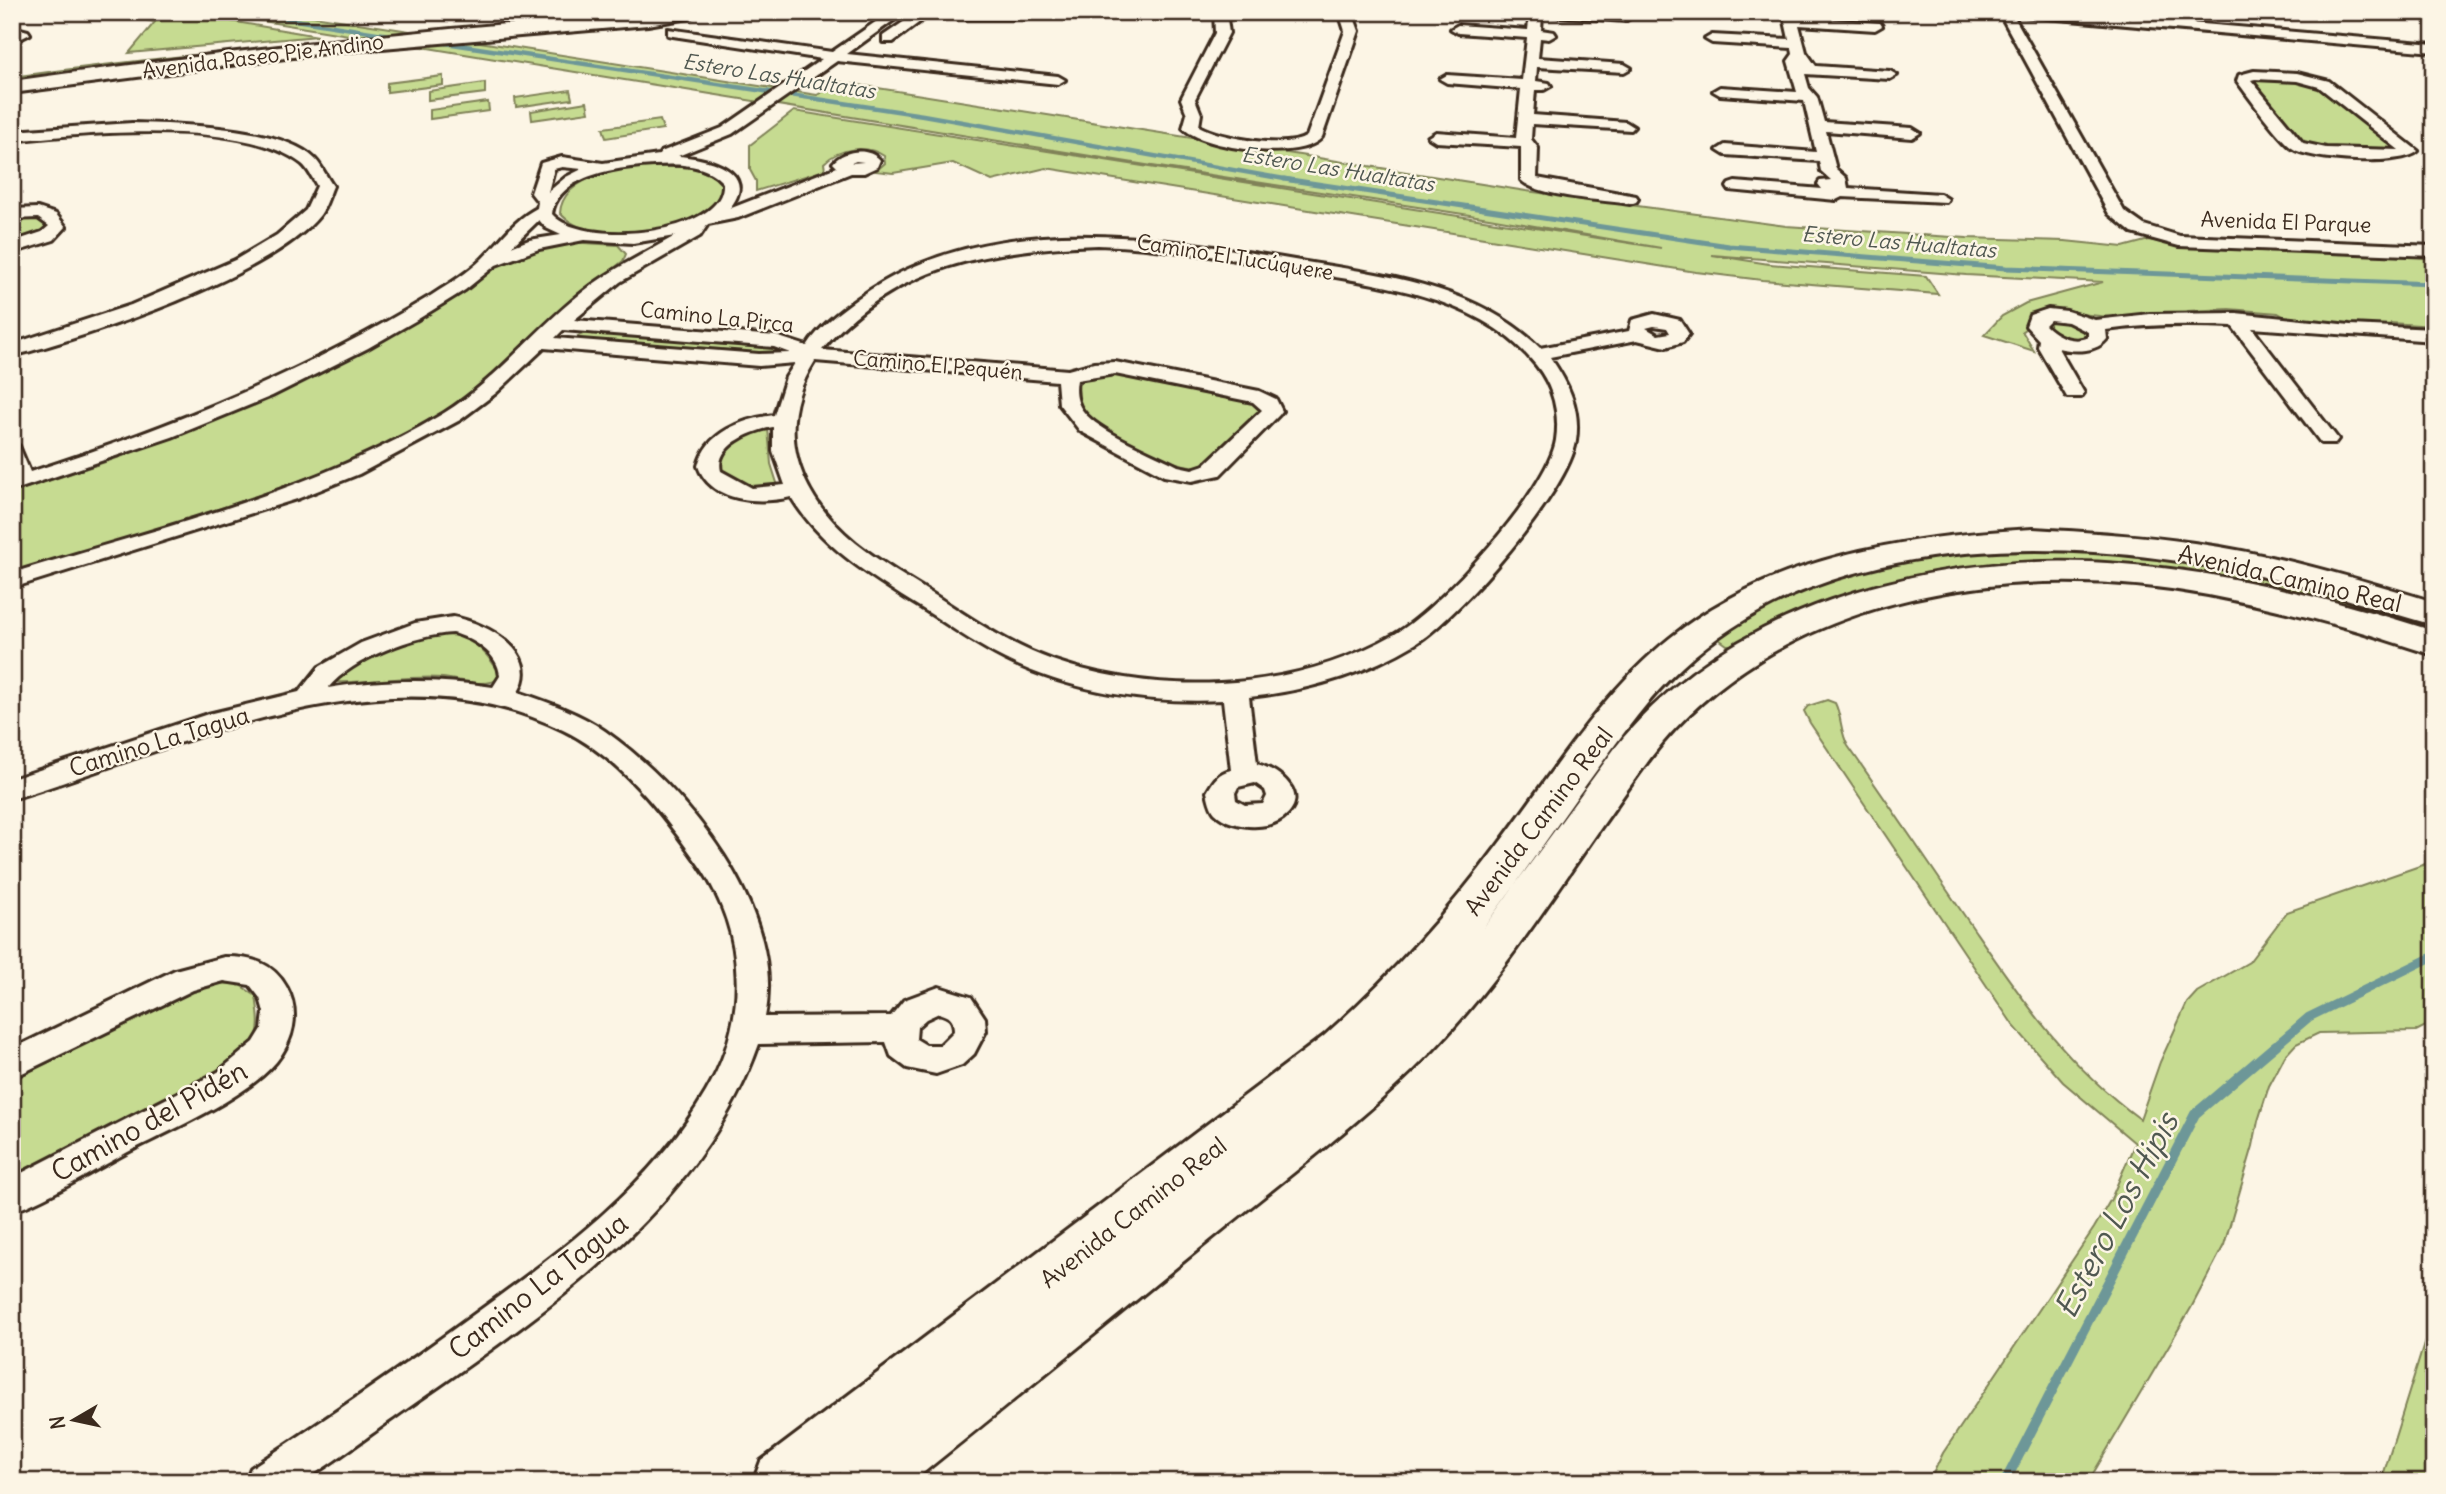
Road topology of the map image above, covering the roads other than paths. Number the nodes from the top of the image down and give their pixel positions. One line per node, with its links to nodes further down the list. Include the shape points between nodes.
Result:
1 (563, 12): 34 (main road, Avenida Paseo Pie Andino)
2 (603, 12): 18 (main road)
3 (705, 12): 15 (main road, Avenida Paseo Pie Andino)
4 (900, 12): 29 (street)
5 (927, 12): 30 (street)
6 (956, 12): 7 (main road)
7 (1191, 12)
8 (1220, 12): 9 (street, via 1222,33 1188,99 1194,114 1191,128 1206,136 1287,147 1314,137 1352,31)
9 (1345, 12)
10 (1536, 12): 24 (street)
11 (1544, 12): 12 (street)
12 (1551, 12): 17 (street); 24 (street)
13 (2005, 12): 68 (street, Avenida El Parque, via 2117,214 2138,229 2189,242)
14 (2015, 12): 21 (street)
15 (686, 13): 18 (main road, Avenida Paseo Pie Andino)
16 (1790, 16): 19 (street); 28 (street)
17 (1625, 17)
18 (639, 19): 39 (main road, Avenida Paseo Pie Andino, via 359,44)
19 (1875, 26)
20 (1458, 29): 24 (street)
21 (2252, 30): 27 (street); 36 (street)
22 (12, 31): 25 (street, via 23,34)
23 (673, 32): 29 (street)
24 (1541, 34): 31 (street)
25 (12, 39)
26 (1712, 39): 28 (street)
27 (2434, 48)
28 (1799, 49): 33 (street, via 1795,59)
29 (834, 57): 30 (street); 42 (street)
30 (857, 60): 38 (street); 42 (street)
31 (1539, 62): 32 (street); 43 (street)
32 (1624, 68)
33 (1804, 70): 35 (street); 41 (street, via 1802,89)
34 (12, 74)
35 (1890, 75)
36 (2291, 77): 36 (street, via 2254,75 2244,79 2298,146 2326,153 2400,155 2410,151 2324,84)
37 (1447, 79): 43 (street)
38 (1058, 80)
39 (12, 87)
40 (1720, 91): 41 (street)
41 (1811, 97): 44 (street)
42 (764, 114): 50 (street); 51 (street, via 702,143)
43 (1536, 118): 45 (street); 48 (street); 60 (street, via 1531,182)
44 (1818, 126): 46 (street); 52 (street)
45 (1626, 127)
46 (1912, 133)
47 (12, 136): 78 (street, via 116,127 231,134 288,150 314,167 325,186 320,205 301,226 232,268 141,308)
48 (1436, 136)
49 (1726, 150): 52 (street)
50 (730, 152): 55 (street)
51 (642, 161): 53 (street); 55 (street, via 690,162)
52 (1827, 164): 58 (street, via 1827,187)
53 (607, 167): 62 (street, via 564,185); 62 (street, via 562,162 547,166 539,193)
54 (849, 168): 59 (street)
55 (723, 173): 57 (street, via 732,183)
56 (1735, 187): 58 (street)
57 (731, 195): 59 (street); 64 (street)
58 (1836, 195): 61 (street)
59 (772, 197): 64 (street, via 732,214)
60 (1630, 199)
61 (1940, 199)
62 (546, 206): 65 (street, via 554,226); 69 (street, via 522,223)
63 (12, 214): 67 (street, via 45,215 58,227 48,236)
64 (702, 220): 66 (street, via 661,234); 70 (street, via 694,232)
65 (581, 236): 66 (street); 69 (street, via 535,244)
66 (618, 239): 70 (street, via 628,245 632,257)
67 (12, 248)
68 (2434, 251)
69 (487, 264): 86 (street, via 408,317 302,374 178,427)
70 (614, 278): 72 (street)
71 (2236, 319): 73 (street, via 2138,321); 75 (street); 84 (street)
72 (560, 324): 77 (street); 80 (street, Camino La Pirca, via 786,344)
73 (2094, 327): 76 (street, via 2099,336 2092,343 2068,344); 76 (street, via 2072,317 2042,317 2035,326)
74 (1640, 334): 79 (street)
75 (2434, 335)
76 (2049, 338): 82 (street, via 2048,346)
77 (540, 342): 80 (street, Camino La Pirca, via 760,360); 88 (street, via 462,409 377,458 251,507)
78 (12, 350)
79 (1537, 354): 80 (street, Camino El Tucúquere, via 1475,311 1405,286 1194,248 1098,240 1003,247 918,270 854,308); 92 (street, Camino El Tucúquere, via 1555,377 1566,403 1569,431 1562,460 1454,600 1423,628 1360,662 1308,678)
80 (808, 355): 81 (street, Camino El Pequén); 83 (street, Camino El Tucúquere, via 791,389)
81 (1068, 376): 81 (street, Camino El Pequén, via 1067,402 1087,427 1186,475 1212,470 1272,411 1259,397 1115,368)
82 (2074, 393)
83 (783, 420): 87 (street, Camino El Tucúquere, via 786,456); 87 (street, via 736,430 715,452 709,466 713,475 746,495)
84 (2329, 439)
85 (12, 450): 86 (street)
86 (18, 483)
87 (797, 489): 92 (street, Camino El Tucúquere, via 830,533 873,568 1027,660 1130,687)
88 (12, 581)
89 (2434, 614): 91 (main road, Avenida Camino Real, via 2323,581 2213,556 2029,541 1943,546 1841,566 1758,598)
90 (2434, 643): 91 (main road, Avenida Camino Real, via 2237,589 2113,572 2031,571 1936,580 1863,599 1791,628)
91 (1719, 645): 102 (main road, Avenida Camino Real, via 1669,658 1626,706 1431,960 1375,1018 1290,1090); 103 (main road, Avenida Camino Real, via 1684,699 1652,730 1480,963 1416,1037 1369,1081)
92 (1235, 690): 95 (street)
93 (500, 696): 94 (street, Camino La Tagua, via 402,689); 94 (street, via 512,679 506,658 480,633 452,625 417,630 341,664); 98 (street, Camino La Tagua, via 551,712 592,735 640,777 697,841 723,877 747,928 754,974)
94 (308, 699): 96 (street, Camino La Tagua, via 212,723)
95 (1245, 774)
96 (12, 789)
97 (900, 1029): 98 (street)
98 (747, 1031): 101 (street, Camino La Tagua, via 737,1066 702,1130 625,1220 383,1405)
99 (12, 1064): 100 (street, Camino del Pidén, via 211,971 238,968 260,975 278,1002 273,1041 243,1073)
100 (12, 1196)
101 (265, 1482)
102 (782, 1482)
103 (866, 1482)

